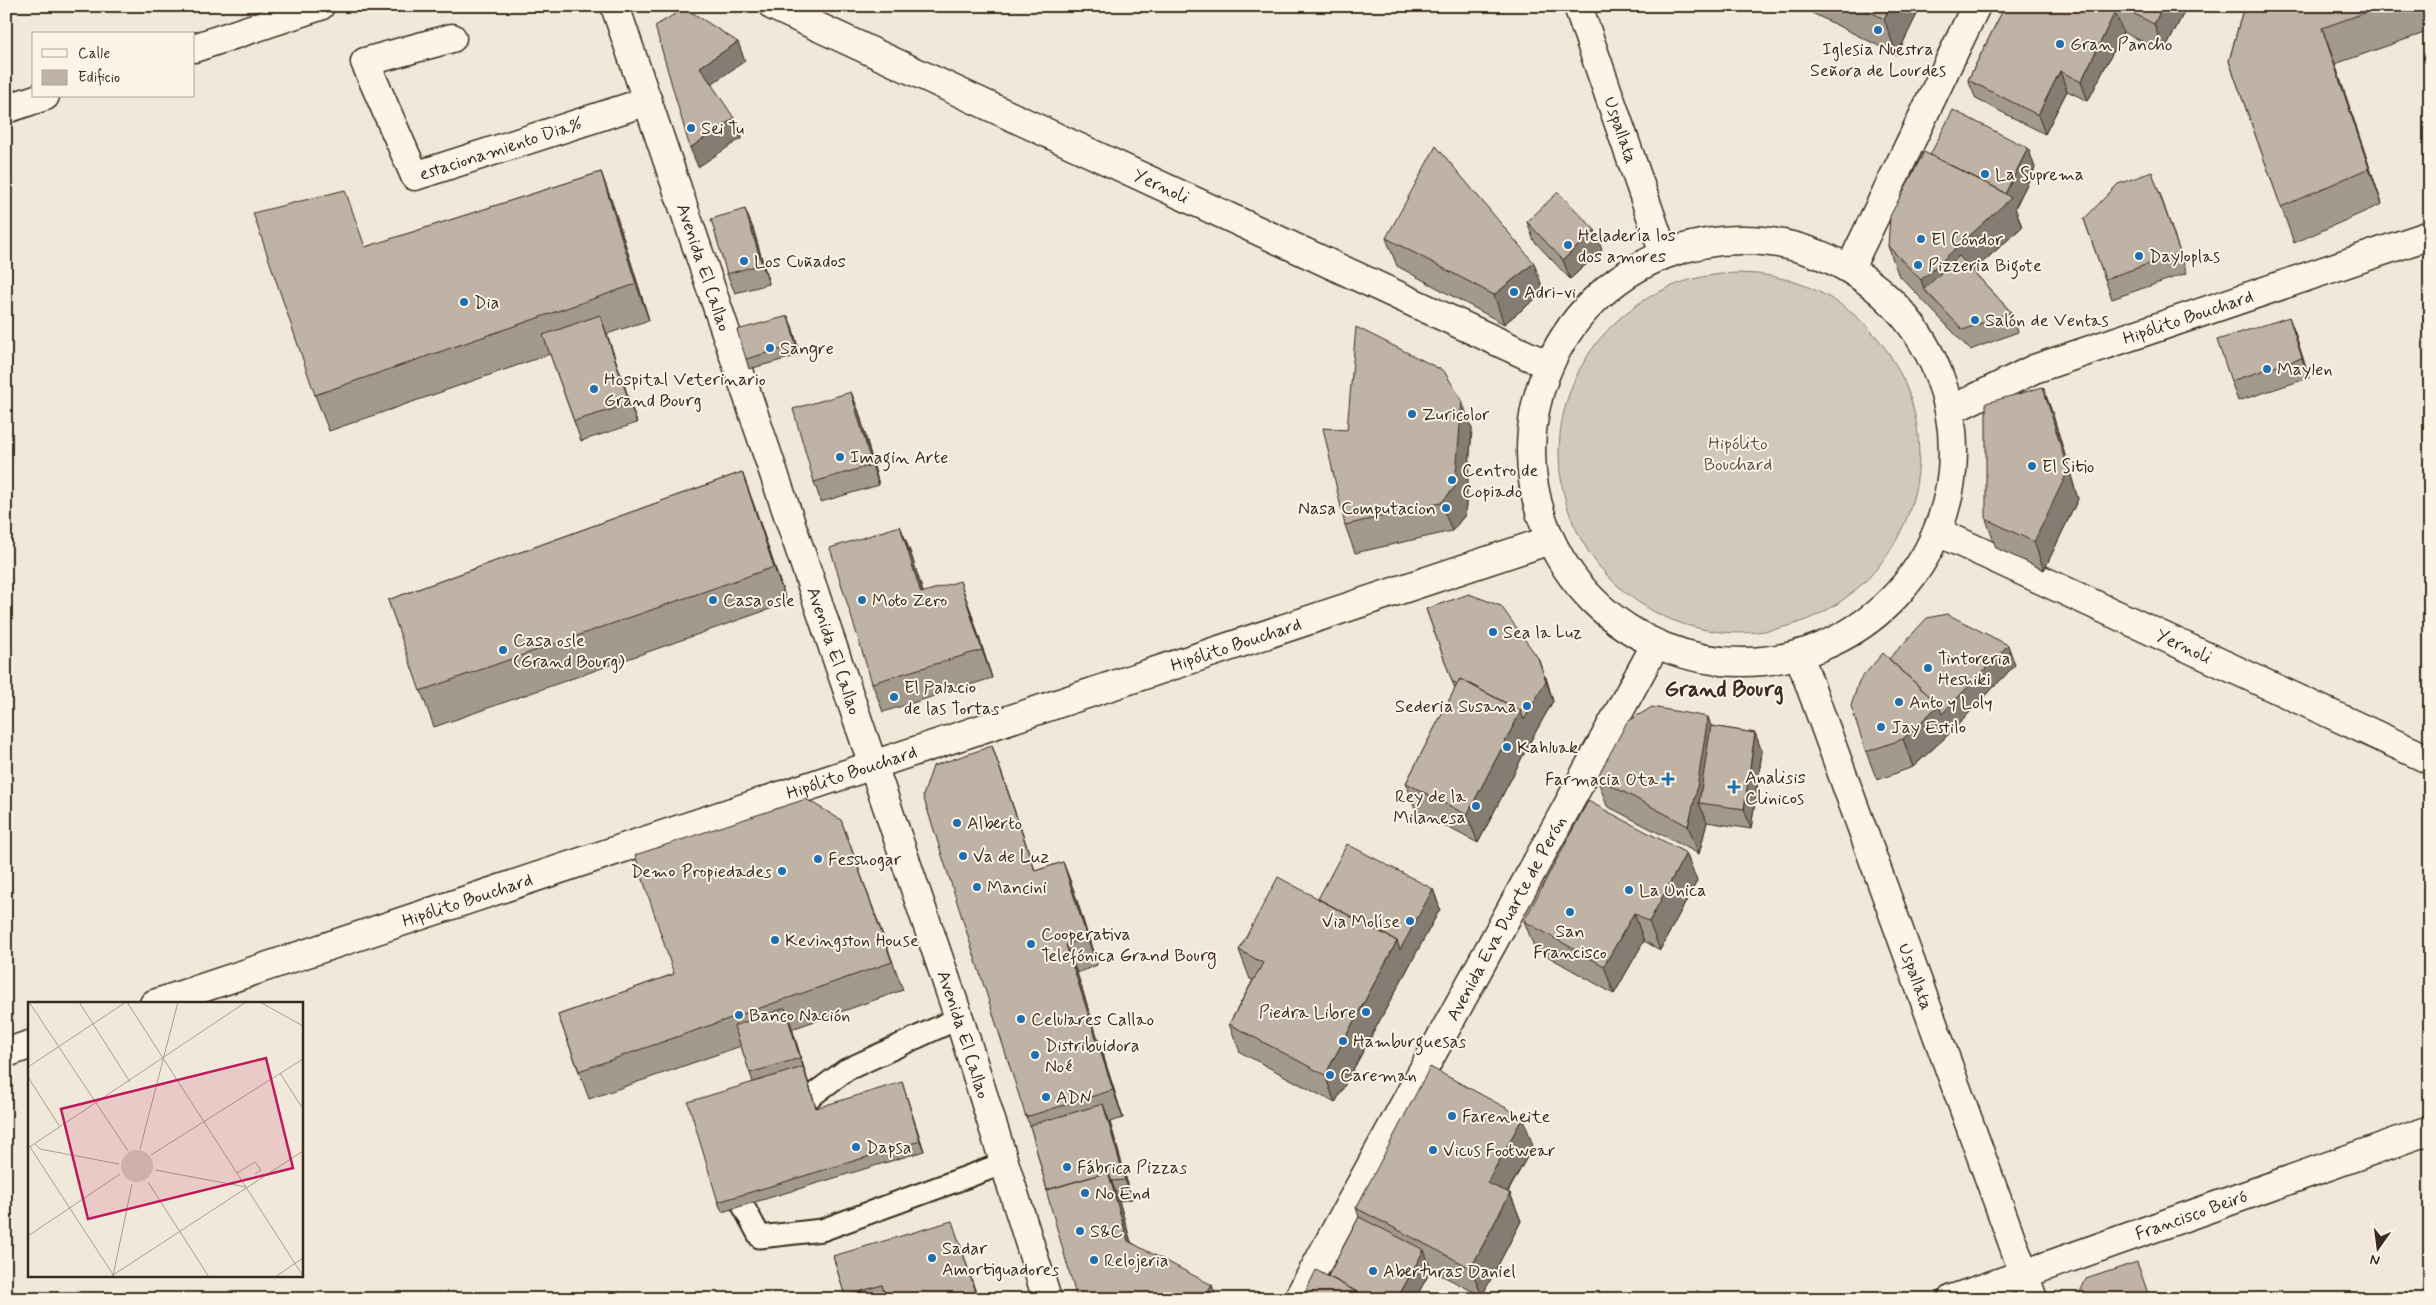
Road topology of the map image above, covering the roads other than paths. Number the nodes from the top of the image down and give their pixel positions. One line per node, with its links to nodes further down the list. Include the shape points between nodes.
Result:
1 (320, 6): 7 (street)
2 (615, 6): 9 (street, Avenida El Callao)
3 (773, 6): 14 (street, Yernoli)
4 (1578, 6): 12 (street, Uspallata)
5 (1976, 6): 13 (street)
6 (452, 38): 9 (street, estacionamiento Dia%, via 365,62 415,176)
7 (195, 48)
8 (39, 98): 10 (street)
9 (648, 101): 21 (street, Avenida El Callao)
10 (6, 109)
11 (2430, 235): 15 (street, Hipólito Bouchard, via 2034,370)
12 (1664, 254): 13 (street, via 1711,241 1759,240 1821,254); 14 (street, via 1623,275 1592,300 1567,330)
13 (1850, 268): 15 (street, via 1896,306 1931,354)
14 (1548, 365): 17 (street, via 1534,406 1529,449 1534,492)
15 (1951, 410): 16 (street, via 1954,474)
16 (1938, 532): 19 (street, via 1920,567 1895,598 1865,624 1834,642); 20 (street, Yernoli)
17 (1550, 540): 18 (street, via 1576,583 1606,613); 21 (street, Hipólito Bouchard)
18 (1656, 644): 19 (street, via 1697,658 1748,663); 32 (street, Avenida Eva Duarte de Perón)
19 (1799, 655): 30 (street, Uspallata)
20 (2430, 760)
21 (872, 765): 22 (street, Hipólito Bouchard); 23 (street, Avenida El Callao)
22 (160, 1002)
23 (959, 1018): 26 (lane, via 846,1070); 29 (street, Avenida El Callao)
24 (28, 1045): 25 (street)
25 (6, 1053)
26 (771, 1127)
27 (2430, 1130): 30 (street, Francisco Beiró)
28 (742, 1162): 29 (lane, via 734,1189 760,1236 822,1230)
29 (1005, 1163): 31 (street, Avenida El Callao)
30 (2028, 1287): 33 (street, Francisco Beiró)
31 (1047, 1299)
32 (1298, 1299)
33 (1952, 1299)

